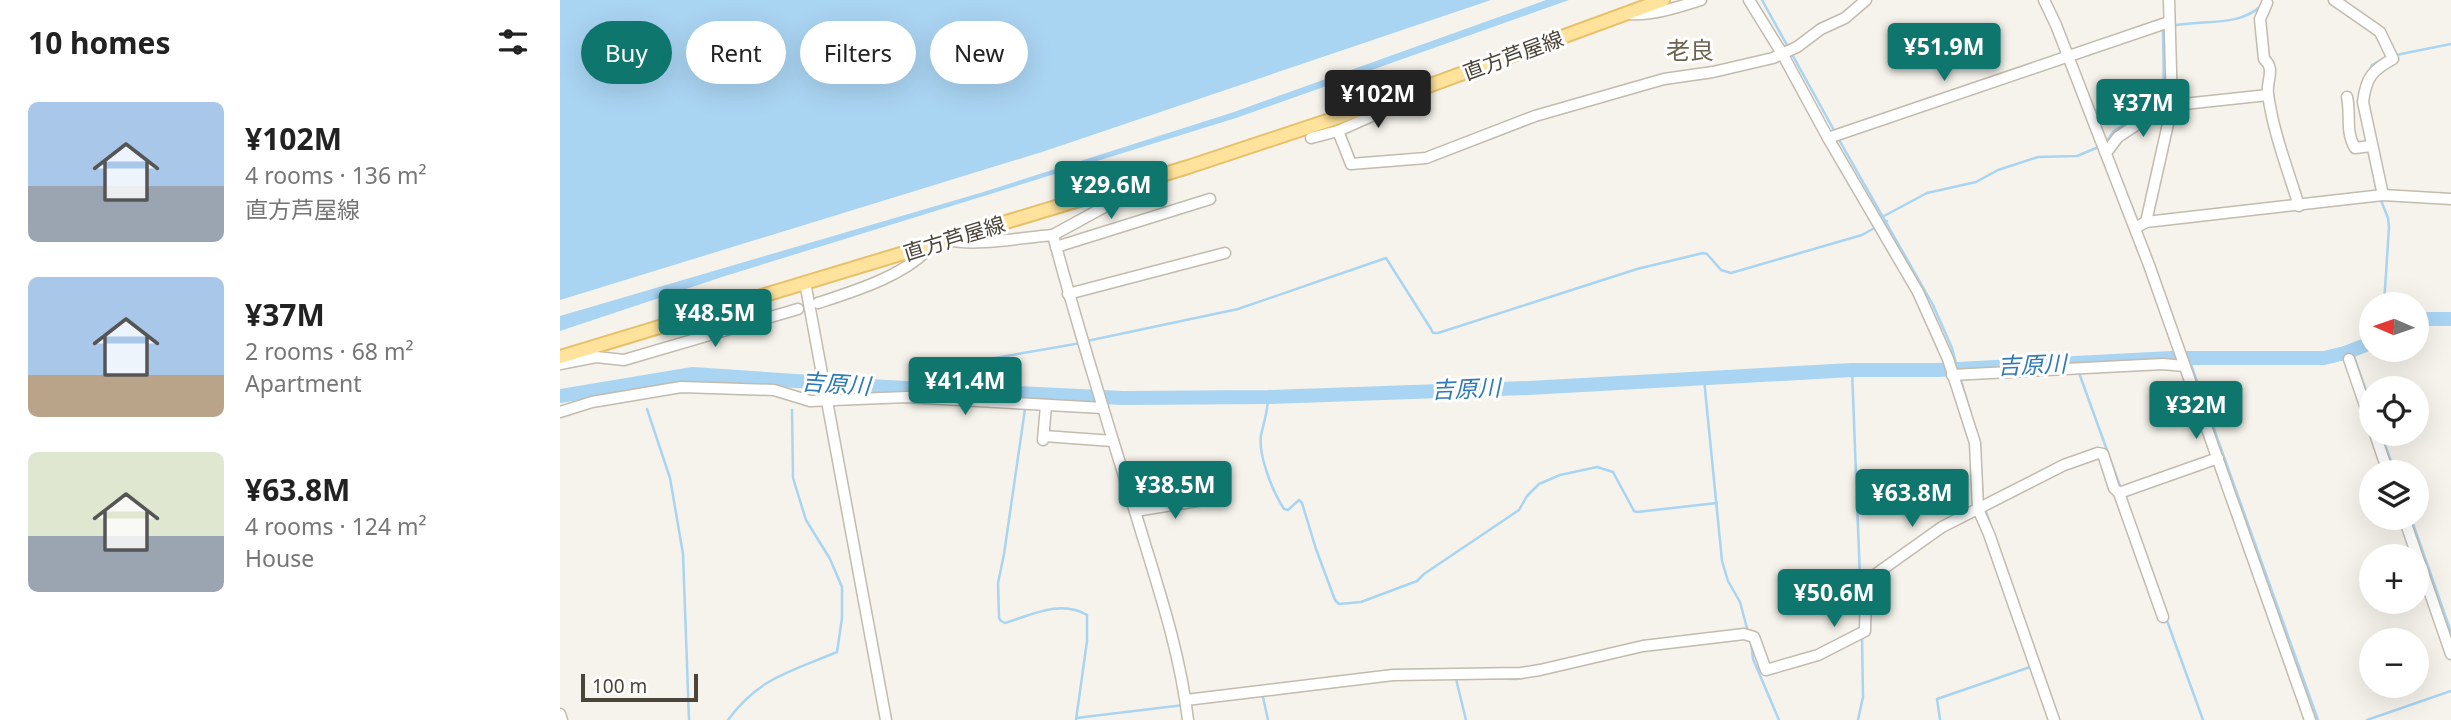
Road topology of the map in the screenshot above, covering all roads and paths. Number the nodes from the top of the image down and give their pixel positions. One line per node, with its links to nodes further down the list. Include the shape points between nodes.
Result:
1 (1663, 0): 9 (main road, 直方芦屋線)
2 (1700, 0): 9 (street)
3 (1749, 0): 11 (street)
4 (1866, 0): 11 (street)
5 (2044, 0): 12 (street)
6 (2169, 0): 10 (street)
7 (2334, 0): 20 (street, via 2380,32 2393,59 2376,68 2365,88)
8 (2270, 1): 13 (street, via 2260,19 2264,59 2271,68)
9 (1626, 14): 15 (main road, 直方芦屋線)
10 (2169, 22): 12 (street); 16 (street)
11 (1783, 55): 17 (street, via 1664,79 1535,116 1426,158 1351,164); 19 (street)
12 (2068, 57): 19 (street); 21 (street)
13 (2268, 95): 16 (street); 26 (street)
14 (2347, 97): 20 (street, via 2351,140 2355,148)
15 (1387, 101): 17 (street, via 1385,110); 22 (main road, 直方芦屋線)
16 (2172, 106): 21 (street, via 2165,106 2118,138); 27 (street)
17 (1338, 131): 18 (street)
18 (1311, 138)
19 (1828, 138): 42 (street, via 1918,292)
20 (2371, 146): 23 (street)
21 (2106, 153): 28 (street)
22 (1143, 181): 29 (street); 30 (main road, 直方芦屋線)
23 (2383, 195): 25 (street); 26 (street)
24 (1210, 199): 32 (street)
25 (2451, 199)
26 (2299, 206): 27 (street)
27 (2146, 222): 28 (street)
28 (2135, 228): 41 (street)
29 (1053, 235): 30 (street, via 981,242); 32 (street)
30 (948, 239): 31 (main road, 直方芦屋線)
31 (934, 243): 34 (main road, 直方芦屋線); 36 (street, via 915,261 872,284)
32 (1056, 247): 35 (street)
33 (1225, 253): 35 (street)
34 (805, 282): 38 (main road, 直方芦屋線); 44 (street)
35 (1068, 293): 46 (street)
36 (818, 303)
37 (798, 309): 40 (street, via 624,360 596,357)
38 (560, 357)
39 (2349, 359): 43 (street)
40 (560, 364)
41 (2184, 366): 42 (street); 49 (street)
42 (1952, 375): 52 (street, via 1975,443)
43 (2359, 389)
44 (826, 398): 45 (street, via 906,397); 47 (street, via 798,399 761,389 681,387); 62 (street)
45 (1046, 406): 46 (street); 48 (street, via 1043,439)
46 (1103, 408): 48 (street)
47 (560, 412)
48 (1113, 441): 53 (street)
49 (2218, 458): 50 (street); 65 (street)
50 (2119, 493): 52 (street, via 2103,454 2098,453 2064,465); 57 (street)
51 (1210, 499): 53 (street)
52 (1978, 509): 55 (street, via 1942,527); 64 (street)
53 (1135, 511): 59 (street)
54 (2408, 530): 58 (street)
55 (1866, 581): 56 (street); 59 (street, via 1865,631 1818,655 1766,670 1754,637 1744,634 1643,646 1521,673 1393,675)
56 (1833, 589)
57 (2163, 617)
58 (2451, 654)
59 (1186, 700): 63 (street)
60 (560, 714): 61 (street)
61 (562, 720)
62 (886, 720)
63 (1188, 720)
64 (2054, 720)
65 (2310, 720)

